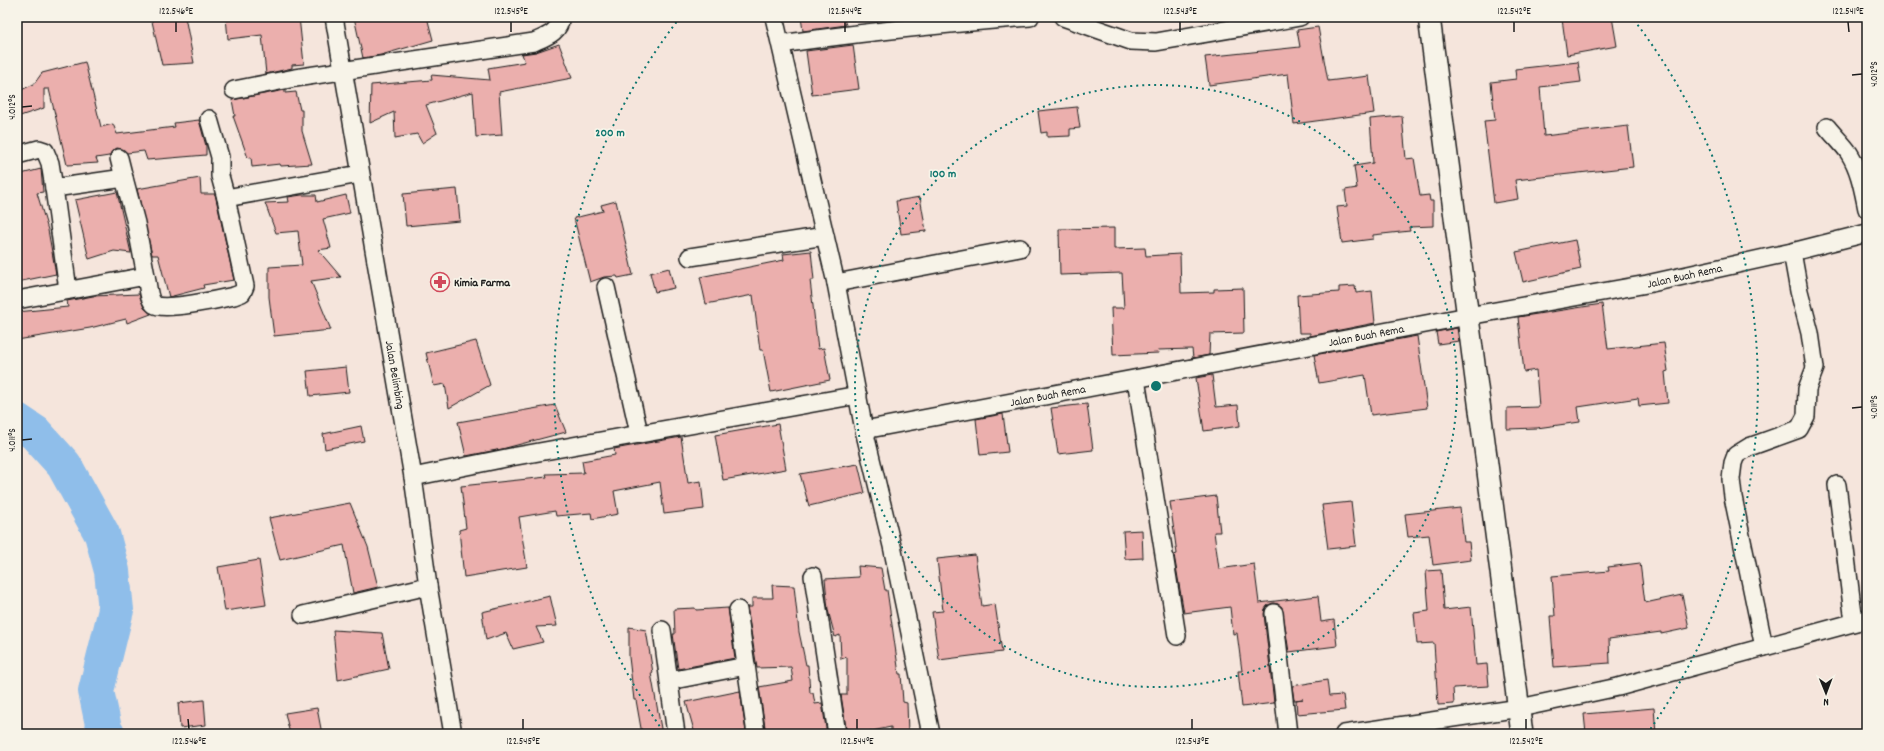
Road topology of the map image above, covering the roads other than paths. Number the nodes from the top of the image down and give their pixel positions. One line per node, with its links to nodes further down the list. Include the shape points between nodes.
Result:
1 (334, 17): 9 (street, Jalan Belimbing)
2 (560, 17): 9 (street, via 555,31 534,42)
3 (774, 17): 8 (street)
4 (1030, 17): 8 (street, via 949,23)
5 (1062, 17): 6 (street, via 1131,41 1156,42)
6 (1300, 17)
7 (1429, 17): 30 (street)
8 (781, 44): 21 (street)
9 (343, 71): 10 (street); 15 (street, Jalan Belimbing)
10 (234, 90)
11 (209, 119): 18 (street, via 220,157 220,176)
12 (1826, 127): 19 (street, via 1854,162)
13 (17, 155): 17 (street, via 39,149 45,151 50,163)
14 (119, 158): 16 (street)
15 (360, 174): 18 (street); 35 (street, Jalan Belimbing)
16 (124, 178): 17 (street); 25 (street)
17 (54, 188): 28 (street)
18 (226, 198): 25 (street, via 245,286 242,292 234,296 159,307 150,298)
19 (1867, 209)
20 (1867, 233): 23 (street, Jalan Buah Rema)
21 (825, 236): 24 (street); 26 (street)
22 (1020, 248): 26 (street)
23 (1792, 252): 30 (street, Jalan Buah Rema, via 1647,284); 45 (street, via 1815,368 1807,389 1806,416 1799,429 1749,447 1736,455 1731,479)
24 (690, 257)
25 (146, 276): 28 (street)
26 (836, 284): 32 (street)
27 (606, 287): 34 (street)
28 (68, 290): 29 (street)
29 (17, 300)
30 (1468, 316): 31 (street, Jalan Buah Rema); 48 (street)
31 (1136, 380): 33 (street, Jalan Buah Rema); 44 (street)
32 (858, 395): 33 (street); 34 (street)
33 (864, 430): 53 (street, via 892,546)
34 (639, 434): 35 (street)
35 (413, 477): 38 (street, Jalan Belimbing)
36 (1837, 486): 42 (street)
37 (813, 576): 52 (street)
38 (428, 586): 41 (street); 49 (street, Jalan Belimbing)
39 (738, 610): 46 (street)
40 (1274, 613): 54 (street)
41 (303, 615)
42 (1861, 621): 45 (street)
43 (662, 630): 47 (street)
44 (1177, 636)
45 (1764, 647): 48 (street, via 1618,688)
46 (746, 666): 47 (street); 51 (street)
47 (669, 681): 50 (street)
48 (1520, 708): 55 (street); 56 (street)
49 (453, 734)
50 (676, 734)
51 (756, 734)
52 (837, 734)
53 (931, 734)
54 (1288, 734)
55 (1344, 734)
56 (1522, 734)

